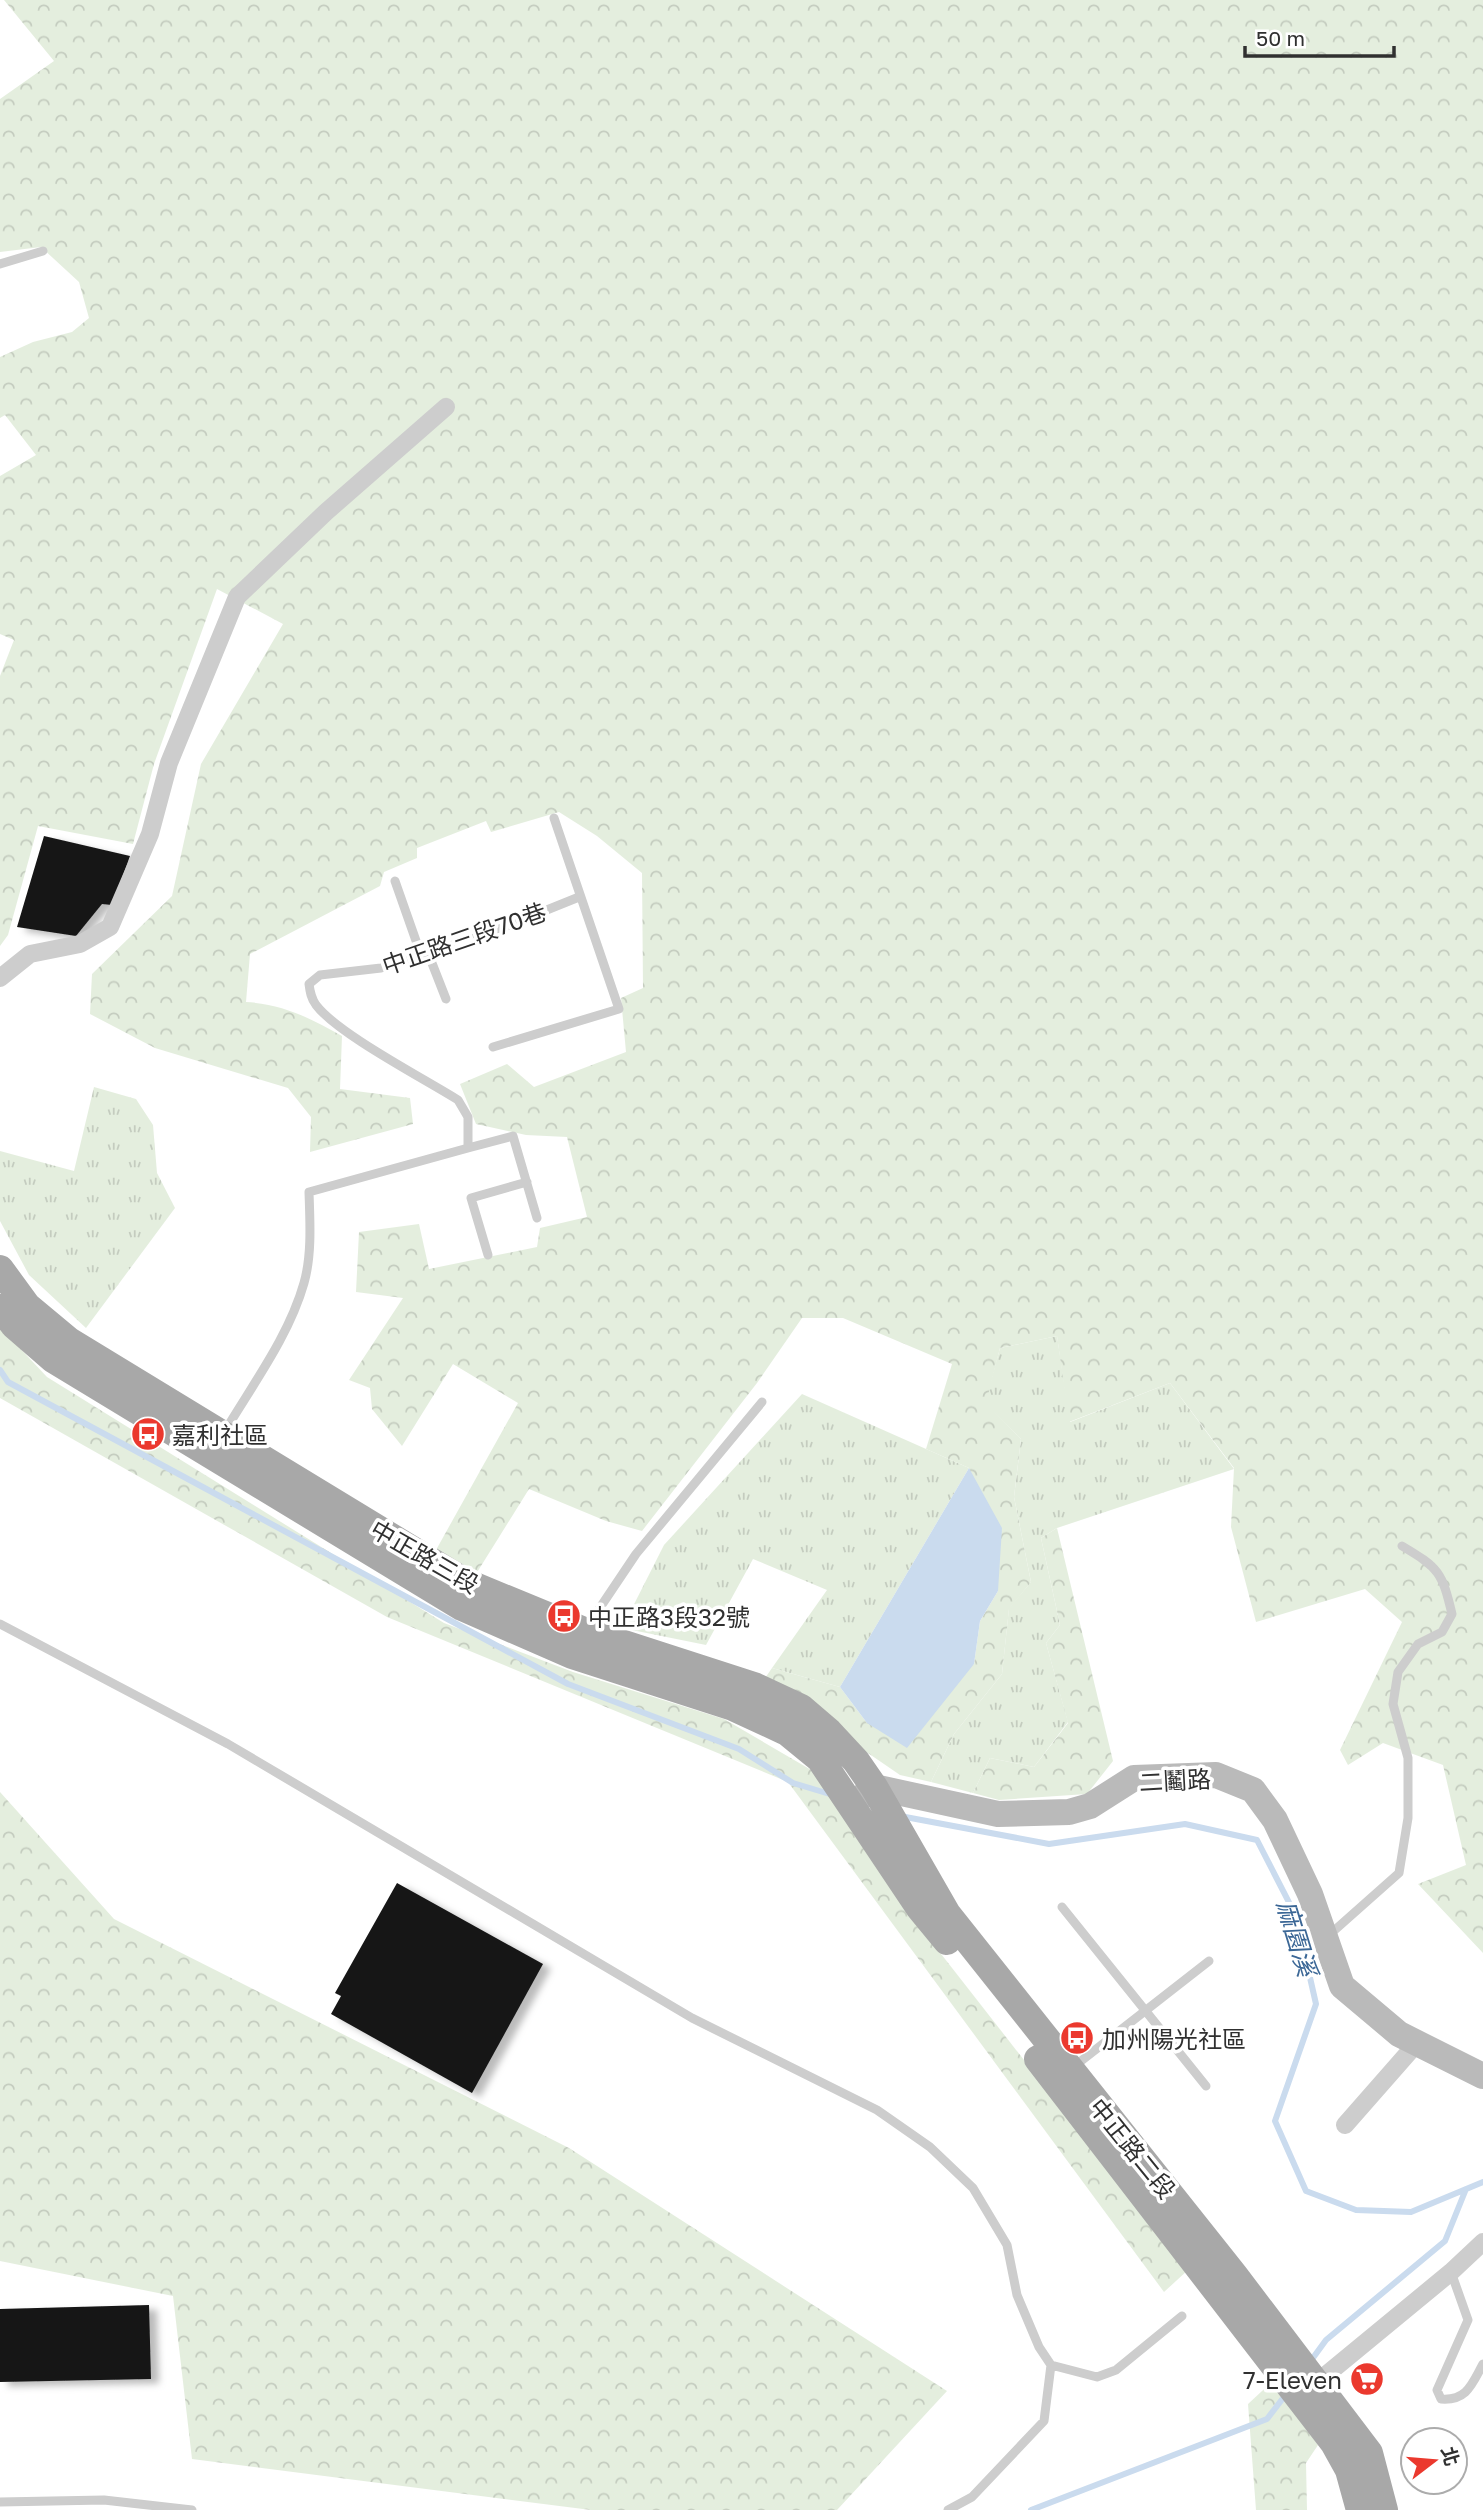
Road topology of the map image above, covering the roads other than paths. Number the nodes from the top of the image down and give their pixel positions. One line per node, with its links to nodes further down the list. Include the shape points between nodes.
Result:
1 (43, 251): 2 (lane)
2 (0, 264)
3 (446, 407): 8 (street, via 237,597 169,764 150,834 110,927 80,944 30,954)
4 (554, 818): 6 (lane)
5 (395, 881): 7 (lane)
6 (579, 897): 7 (lane, 中正路三段70巷); 10 (lane, via 619,1009)
7 (425, 954): 9 (lane); 11 (lane, 中正路三段70巷, via 381,968 320,975 309,984 310,994 343,1029 458,1100 467,1117)
8 (0, 978)
9 (446, 999)
10 (493, 1048)
11 (468, 1148): 12 (lane, via 513,1136); 18 (lane, via 309,1192 305,1282 272,1352)
12 (527, 1182): 13 (lane); 14 (lane, via 471,1198)
13 (537, 1218)
14 (488, 1255)
15 (0, 1269): 18 (main road, 中正路三段, via 27,1306 69,1341)
16 (0, 1308): 23 (main road, 中正路三段, via 52,1359 462,1607 572,1655 733,1707 787,1732 820,1759)
17 (762, 1402): 21 (lane, via 636,1554)
18 (222, 1435): 21 (main road, 中正路三段, via 466,1582)
19 (1402, 1546): 25 (lane, via 1434,1565 1452,1614 1442,1632 1418,1644 1398,1672 1393,1704 1408,1758 1408,1818 1399,1873)
20 (0, 1624): 37 (lane, via 228,1744 692,2018 877,2110 930,2147 973,2188 1007,2245 1017,2295)
21 (584, 1631): 22 (main road, 中正路三段, via 754,1686 802,1708 856,1761)
22 (874, 1787): 23 (street); 25 (street, 二鬮路, via 998,1814 1069,1812 1090,1806 1134,1778 1216,1775 1253,1790 1275,1820 1310,1894); 29 (main road, 中正路二段, via 947,1914)
23 (852, 1804): 38 (main road, 中正路二段, via 919,1906)
24 (1062, 1907): 27 (lane)
25 (1324, 1940): 28 (street, 二鬮路, via 1342,1986 1399,2034)
26 (1209, 1961): 27 (lane)
27 (1147, 2010): 29 (lane); 31 (lane)
28 (1417, 2043): 30 (street, 二鬮路); 32 (street)
29 (1071, 2069): 38 (main road, 中正路二段)
30 (1483, 2076)
31 (1206, 2086)
32 (1345, 2125)
33 (1483, 2242): 34 (street)
34 (1451, 2272): 36 (lane, via 1468,2320 1437,2390 1441,2399 1456,2400 1468,2392); 38 (street)
35 (1182, 2316): 37 (lane, via 1126,2363 1097,2377)
36 (1483, 2364)
37 (1051, 2365): 41 (lane, via 1044,2421 972,2497)
38 (1308, 2390): 42 (main road, 中正路二段, via 1345,2461); 43 (main road, 中正路二段, via 1369,2453)
39 (0, 2502): 40 (lane, via 104,2500)
40 (192, 2510)
41 (948, 2510)
42 (1360, 2510)
43 (1384, 2510)

